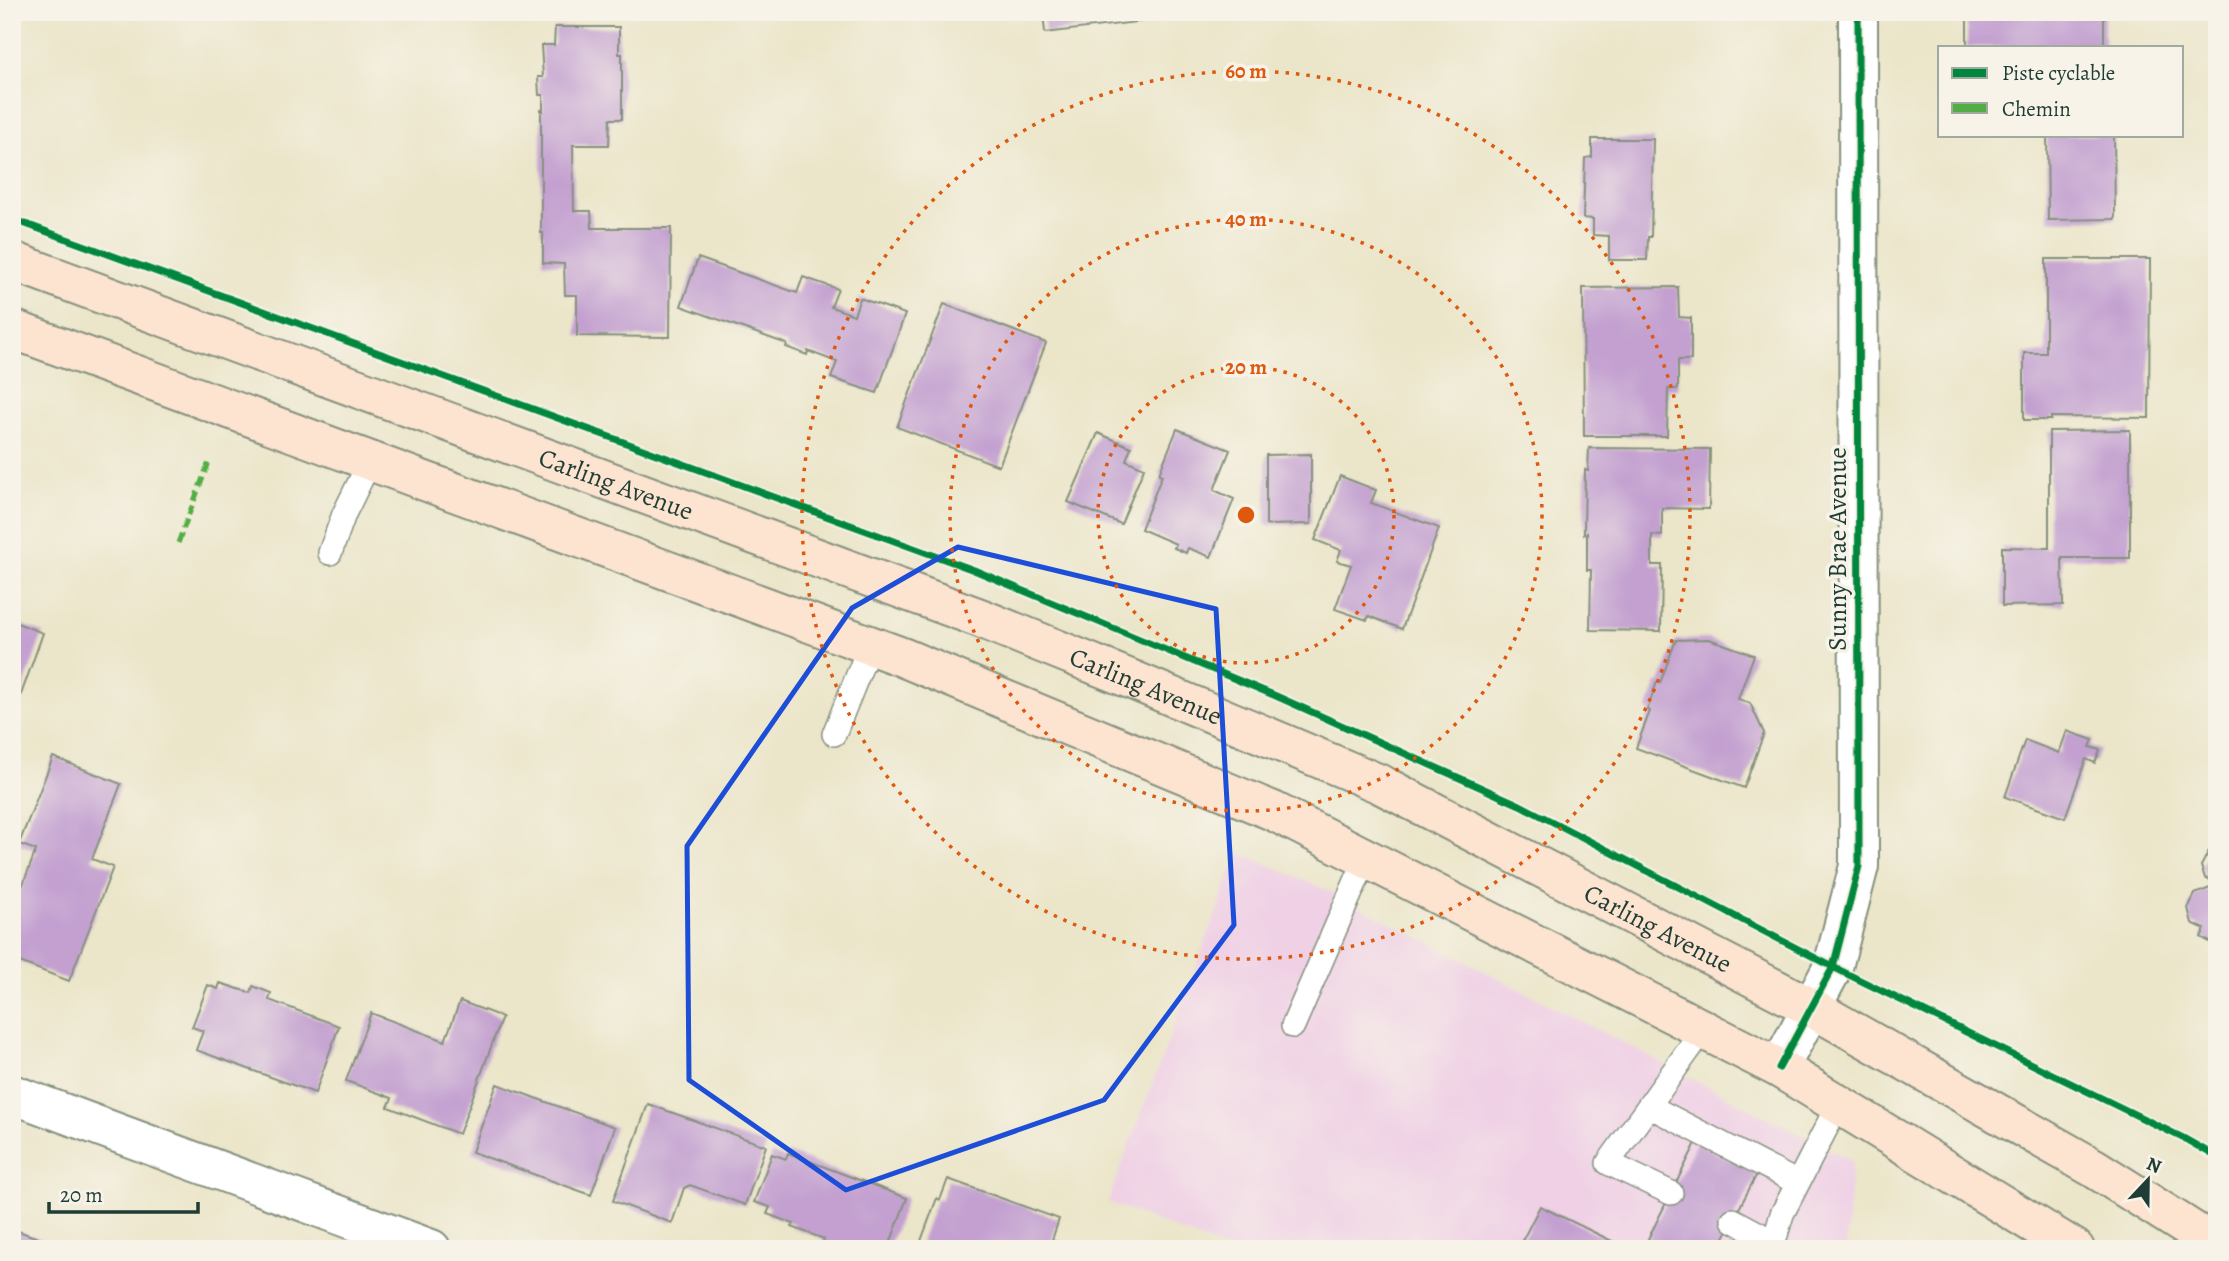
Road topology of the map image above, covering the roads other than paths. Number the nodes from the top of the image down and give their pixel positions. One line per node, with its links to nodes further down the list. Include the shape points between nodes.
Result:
1 (1858, 12): 9 (street, Sunny Brae Avenue, via 1859,866 1833,967)
2 (12, 261): 9 (main road, Carling Avenue, via 980,618 1135,681 1380,784)
3 (12, 329): 4 (main road)
4 (370, 461): 5 (lane); 6 (main road)
5 (330, 553)
6 (870, 645): 7 (lane); 8 (main road, via 1273,811)
7 (834, 734)
8 (1366, 858): 10 (lane); 11 (main road)
9 (1812, 1008): 12 (street, Sunny Brae Avenue); 20 (main road, Carling Avenue, via 2094,1168)
10 (1293, 1026)
11 (1703, 1030): 12 (main road); 14 (lane)
12 (1779, 1068): 15 (main road)
13 (12, 1094): 21 (street)
14 (1649, 1105): 16 (lane); 17 (lane, via 1608,1163)
15 (1838, 1105): 16 (lane); 22 (main road)
16 (1798, 1183): 19 (lane, via 1782,1213)
17 (1671, 1193)
18 (1733, 1220): 19 (lane)
19 (1773, 1245)
20 (2217, 1246)
21 (431, 1249)
22 (2075, 1249)

